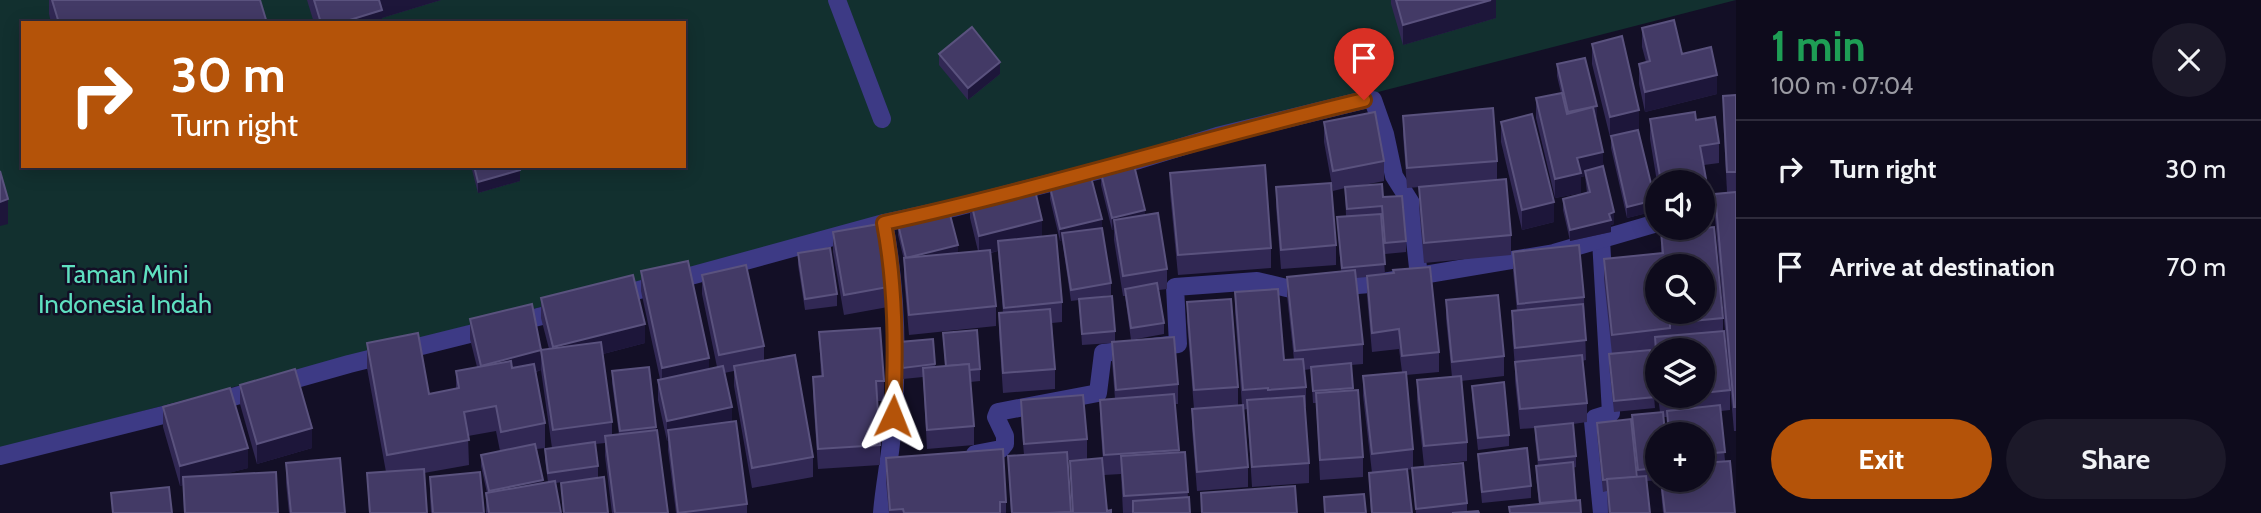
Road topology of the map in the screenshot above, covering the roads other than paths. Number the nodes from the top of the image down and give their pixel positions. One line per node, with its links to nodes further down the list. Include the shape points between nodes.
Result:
1 (837, 0): 2 (street)
2 (882, 119)
3 (1736, 200): 4 (street)
4 (1715, 205)
5 (884, 223): 8 (street, via 1139,160 1277,120 1373,100 1394,176 1411,203); 9 (street); 13 (street, via 894,310 894,398 893,471)
6 (1645, 227): 7 (street)
7 (1601, 240): 8 (street); 14 (street, via 1612,413 1593,421)
8 (1419, 277): 12 (street, via 1295,290 1257,281 1175,287 1178,344 1102,353 1098,393 998,412 1005,436 1000,449)
9 (604, 300)
10 (578, 307): 11 (street)
11 (0, 456)
12 (951, 458)
13 (882, 513)
14 (1602, 513)

